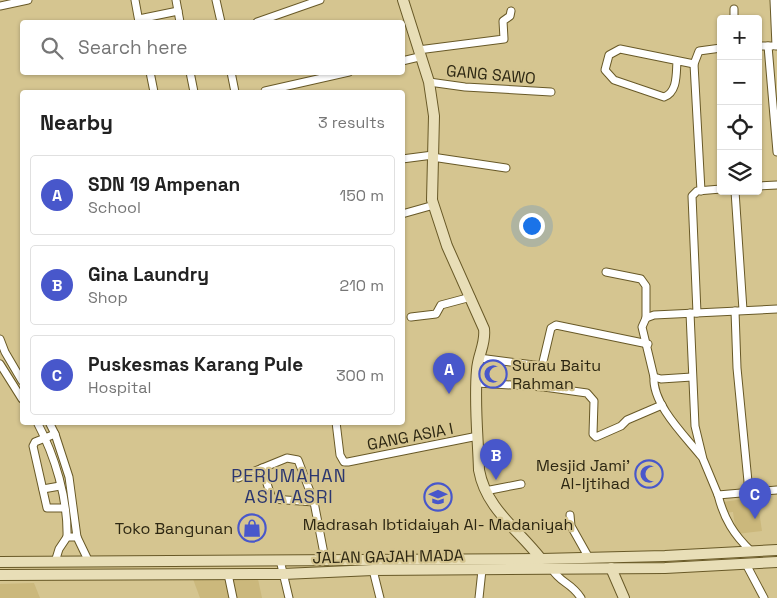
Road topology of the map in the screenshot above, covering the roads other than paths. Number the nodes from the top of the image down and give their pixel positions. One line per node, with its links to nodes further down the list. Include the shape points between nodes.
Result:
1 (28, 0): 8 (street)
2 (135, 0): 13 (street)
3 (176, 0): 11 (street)
4 (216, 0): 16 (street)
5 (320, 0): 17 (street)
6 (403, 0): 22 (main road)
7 (774, 0): 20 (street)
8 (0, 6)
9 (734, 9): 12 (street)
10 (511, 11): 22 (street, via 504,21 504,39)
11 (178, 12): 14 (street); 15 (street)
12 (734, 15)
13 (139, 20)
14 (143, 20)
15 (180, 20)
16 (221, 20)
17 (263, 20)
18 (762, 46): 19 (street)
19 (768, 46): 20 (street); 36 (street)
20 (777, 46)
21 (717, 48): 25 (street, via 696,53)
22 (418, 54): 23 (street); 30 (main road)
23 (405, 60)
24 (677, 61): 24 (street, via 620,49 609,55 606,70 614,80 664,97 674,87); 25 (street)
25 (694, 64): 43 (street)
26 (151, 75): 31 (street)
27 (191, 75): 32 (street)
28 (232, 75): 33 (street)
29 (336, 75): 34 (street)
30 (429, 82): 35 (street, GANG SAWO); 37 (main road, via 435,127)
31 (154, 90)
32 (194, 90)
33 (235, 90)
34 (269, 90)
35 (551, 92)
36 (777, 152)
37 (432, 156): 38 (street); 39 (street); 45 (main road, via 431,193)
38 (405, 159)
39 (506, 168)
40 (777, 185): 41 (street)
41 (762, 186)
42 (717, 189): 43 (street)
43 (701, 190): 51 (street, via 694,192 692,199)
44 (735, 195): 50 (street)
45 (434, 205): 46 (street); 48 (main road, via 447,246)
46 (405, 213)
47 (606, 272): 53 (street, via 644,282)
48 (471, 297): 52 (street, via 441,305 436,314); 56 (main road, via 485,335)
49 (777, 309): 50 (street)
50 (739, 310): 51 (street); 80 (street, via 737,368)
51 (693, 313): 53 (street); 62 (street)
52 (411, 317)
53 (646, 318): 55 (street, via 642,327)
54 (0, 339): 58 (street)
55 (648, 344): 56 (street, via 556,325 551,328 542,366); 60 (street)
56 (479, 358): 63 (main road)
57 (0, 364): 59 (street)
58 (13, 368): 59 (street); 61 (street)
59 (5, 374): 64 (street)
60 (654, 377): 62 (street); 65 (street, via 654,388)
61 (20, 378)
62 (692, 378): 72 (street, via 695,426)
63 (477, 383): 65 (street, via 586,393 594,401 593,434 596,437); 70 (main road)
64 (20, 396)
65 (662, 405): 72 (street)
66 (39, 425): 71 (street)
67 (50, 425): 69 (street)
68 (336, 425): 70 (street, GANG ASIA I, via 340,455 344,462)
69 (55, 434): 71 (street); 86 (street, via 70,485)
70 (478, 436): 78 (main road, via 479,470)
71 (46, 439): 76 (street); 77 (street, via 35,442 33,446)
72 (703, 459): 81 (street)
73 (262, 468): 74 (street); 82 (street, via 272,499); 82 (street, via 289,457 297,459)
74 (238, 478)
75 (521, 484): 78 (street)
76 (60, 486): 77 (street); 83 (street)
77 (43, 489): 83 (street, via 47,508)
78 (485, 490): 93 (main road, via 500,516)
79 (777, 490): 80 (street)
80 (749, 492): 81 (street)
81 (718, 495): 88 (street, via 732,530)
82 (314, 502): 91 (street)
83 (64, 508): 85 (street)
84 (570, 515): 90 (street, via 572,526)
85 (67, 537): 86 (street); 96 (street)
86 (78, 537): 98 (street)
87 (777, 550): 88 (main road, JALAN GAJAH MADA)
88 (751, 551): 89 (main road, JALAN GAJAH MADA)
89 (665, 556): 90 (main road, JALAN GAJAH MADA); 102 (main road)
90 (589, 558): 93 (main road, JALAN GAJAH MADA)
91 (325, 559): 92 (main road, JALAN GAJAH MADA); 94 (main road, JALAN GAJAH MADA)
92 (495, 559): 93 (main road, JALAN GAJAH MADA); 106 (main road)
93 (541, 559)
94 (280, 560): 98 (main road, JALAN GAJAH MADA); 108 (street)
95 (0, 562): 96 (main road, JALAN GAJAH MADA)
96 (55, 562): 97 (main road, JALAN GAJAH MADA)
97 (75, 562): 98 (main road, JALAN GAJAH MADA); 110 (main road)
98 (89, 562)
99 (777, 562): 100 (main road, JALAN GAJAH MADA)
100 (746, 564): 102 (main road, JALAN GAJAH MADA); 117 (street)
101 (610, 568): 102 (main road, JALAN GAJAH MADA); 103 (main road, JALAN GAJAH MADA); 116 (main road)
102 (665, 568)
103 (552, 569): 106 (main road, JALAN GAJAH MADA); 115 (street, via 559,579 573,586)
104 (373, 570): 105 (main road, JALAN GAJAH MADA); 108 (main road, JALAN GAJAH MADA); 113 (street)
105 (482, 570): 106 (main road, JALAN GAJAH MADA); 114 (street)
106 (495, 571)
107 (228, 574): 108 (main road, JALAN GAJAH MADA); 110 (main road, JALAN GAJAH MADA); 111 (street)
108 (283, 574): 112 (street)
109 (0, 575): 110 (main road, JALAN GAJAH MADA)
110 (75, 575)
111 (233, 598)
112 (289, 598)
113 (380, 598)
114 (479, 598)
115 (581, 598)
116 (624, 598)
117 (764, 598)

